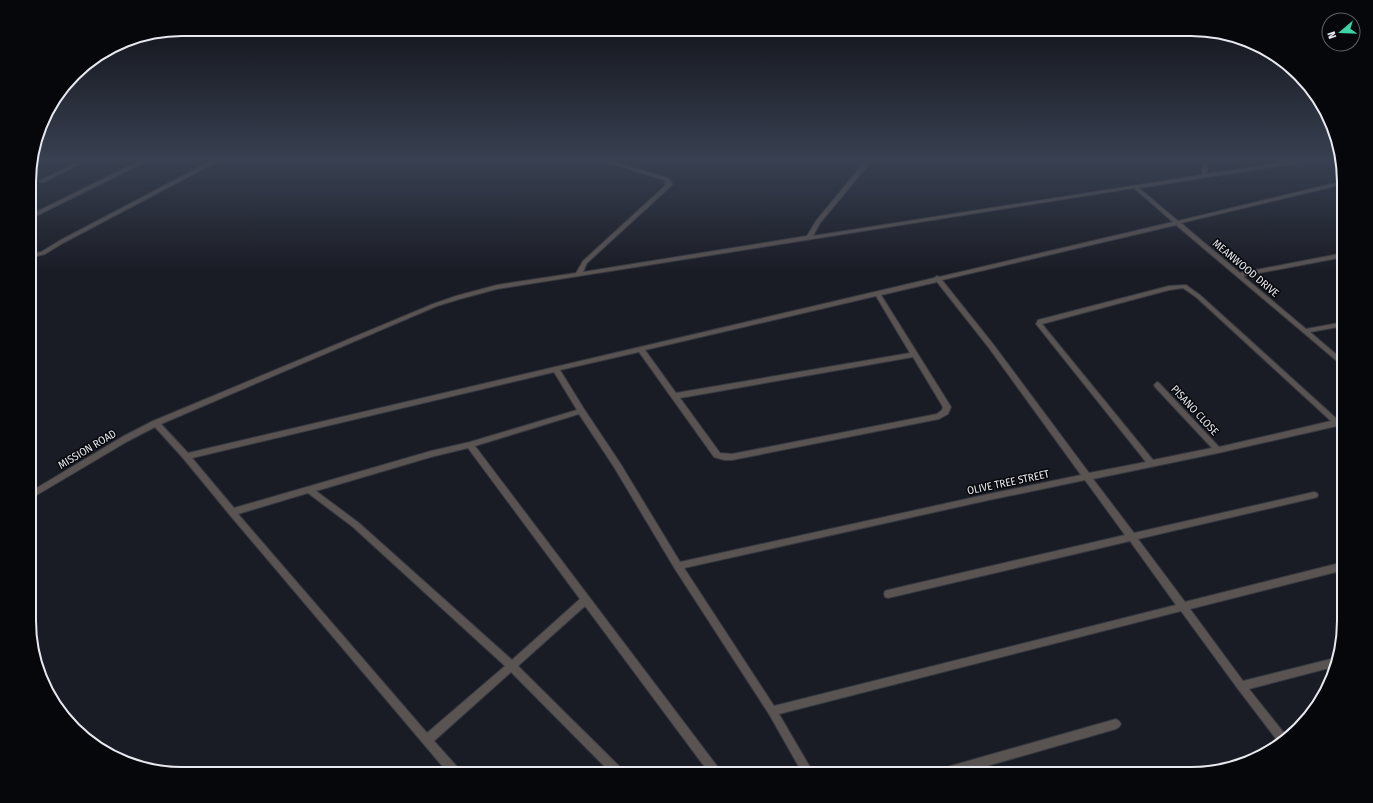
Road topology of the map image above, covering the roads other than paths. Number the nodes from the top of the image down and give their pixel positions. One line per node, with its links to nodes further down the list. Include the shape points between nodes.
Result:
1 (72, 196): 8 (street)
2 (148, 196): 11 (street)
3 (656, 196): 13 (street, via 585,262)
4 (839, 196): 10 (street, via 818,222)
5 (1074, 196): 10 (street, MISSION ROAD)
6 (1146, 196): 9 (street, MEANWOOD DRIVE)
7 (1280, 196): 9 (street)
8 (36, 214)
9 (1177, 223): 14 (street, MEANWOOD DRIVE); 15 (street)
10 (809, 238): 13 (street, MISSION ROAD)
11 (36, 255)
12 (1337, 256): 14 (street)
13 (578, 275): 27 (street, MISSION ROAD, via 497,287 441,303)
14 (1238, 275): 18 (street, MEANWOOD DRIVE)
15 (937, 278): 16 (street); 33 (street, via 991,346)
16 (876, 293): 19 (street); 20 (street)
17 (1337, 325): 18 (street)
18 (1305, 331): 21 (street, MEANWOOD DRIVE)
19 (640, 349): 22 (street); 24 (street)
20 (915, 354): 24 (street); 24 (street, via 947,407 939,416 732,457 717,455)
21 (1337, 359)
22 (556, 369): 25 (street); 31 (street)
23 (1157, 385): 30 (street, PISANO CLOSE)
24 (675, 396)
25 (581, 411): 29 (street); 39 (street)
26 (1337, 418): 32 (street, via 1184,286 1040,322 1040,327)
27 (156, 423): 31 (street); 35 (street, MISSION ROAD)
28 (1337, 423): 30 (street, OLIVE TREE STREET)
29 (470, 445): 34 (street); 42 (street)
30 (1218, 450): 32 (street, OLIVE TREE STREET)
31 (186, 456): 37 (street)
32 (1151, 463): 33 (street, OLIVE TREE STREET)
33 (1086, 477): 38 (street); 39 (street, OLIVE TREE STREET)
34 (309, 490): 37 (street); 45 (street, via 356,526)
35 (36, 492)
36 (1314, 495): 38 (street)
37 (232, 512): 50 (street)
38 (1132, 537): 41 (street); 43 (street)
39 (678, 566): 47 (street)
40 (1337, 568): 43 (street)
41 (888, 594)
42 (586, 600): 45 (street); 53 (street)
43 (1183, 606): 46 (street); 47 (street)
44 (1331, 663): 46 (street)
45 (512, 666): 50 (street); 52 (street)
46 (1241, 686): 49 (street)
47 (772, 711): 54 (street)
48 (1116, 724): 55 (street)
49 (1281, 737)
50 (427, 740): 51 (street)
51 (450, 767)
52 (612, 767)
53 (711, 767)
54 (805, 767)
55 (965, 767)

